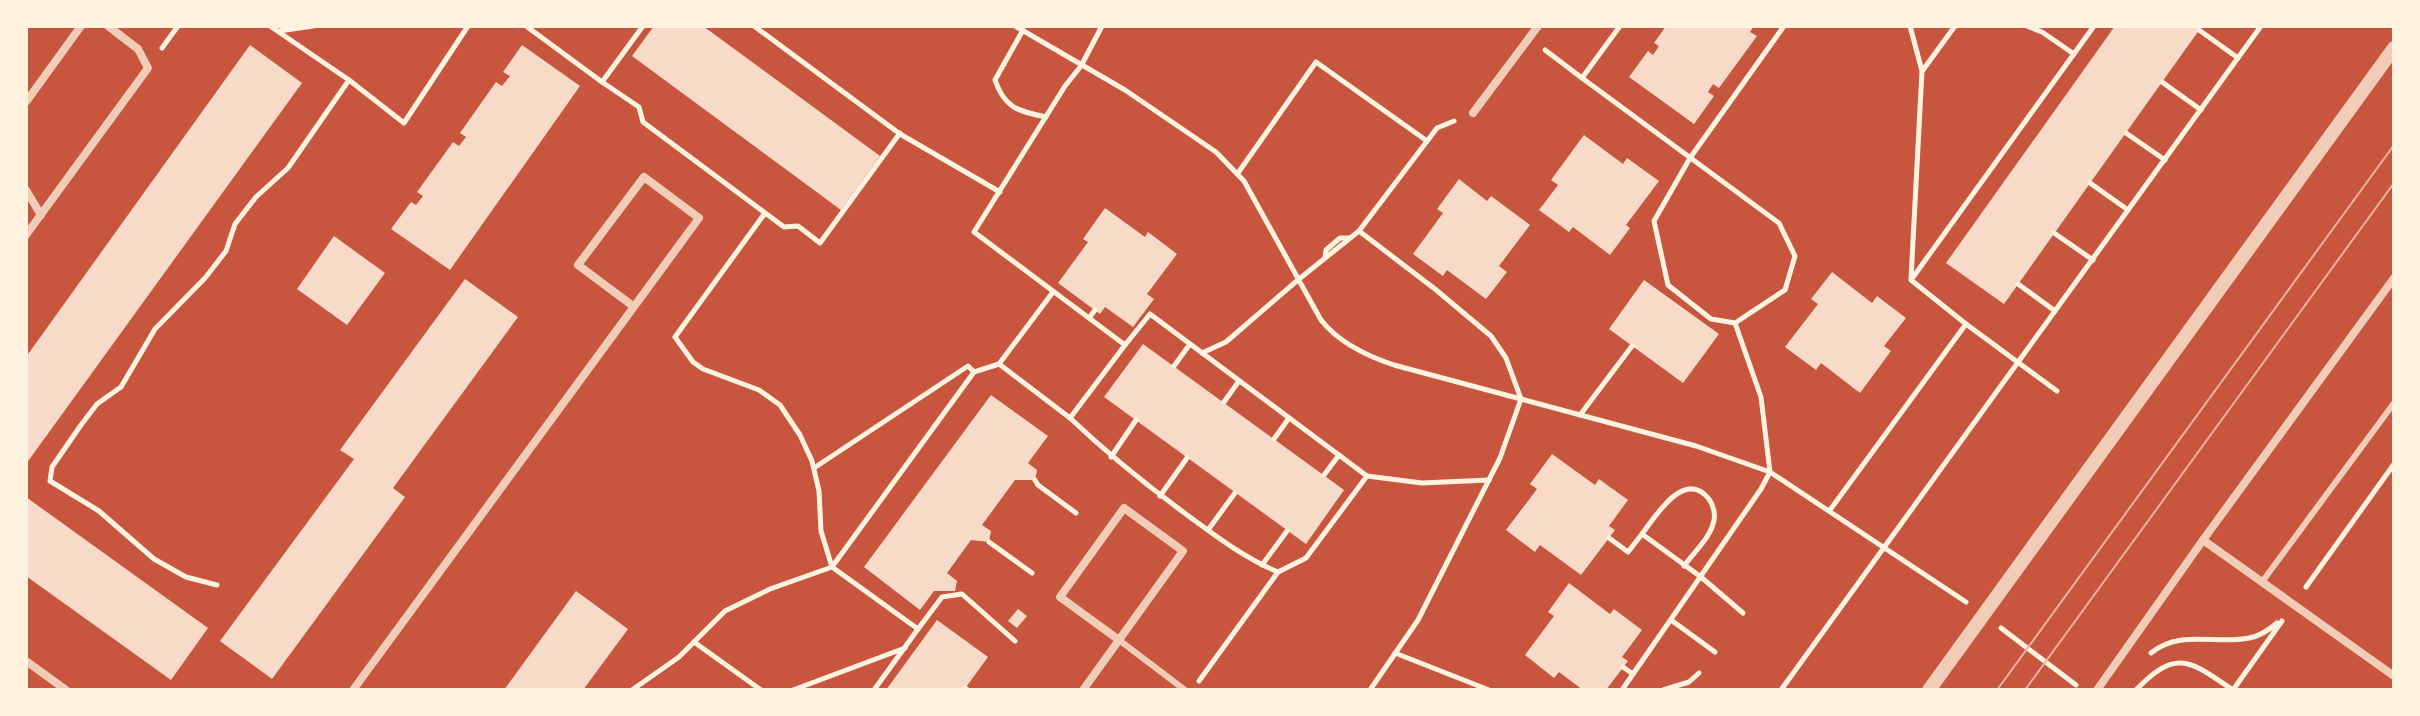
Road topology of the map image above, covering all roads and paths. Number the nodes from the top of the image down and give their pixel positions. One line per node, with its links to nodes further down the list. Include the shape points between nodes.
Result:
1 (81, 26): 32 (street)
2 (108, 26): 47 (street, via 138,49 148,68)
3 (270, 26): 21 (path)
4 (313, 26): 21 (path)
5 (468, 26): 29 (path, via 404,123)
6 (526, 26): 30 (path)
7 (643, 26): 30 (path)
8 (754, 26): 36 (path)
9 (1015, 26): 19 (path)
10 (1102, 26): 26 (path)
11 (1538, 26): 22 (street)
12 (1620, 26): 28 (path)
13 (1784, 26): 39 (path)
14 (1910, 26): 27 (path)
15 (1955, 26): 27 (path)
16 (2027, 26): 24 (path)
17 (2094, 26): 24 (path)
18 (2261, 26): 25 (path)
19 (1023, 30): 26 (path); 35 (path, via 995,80 1001,96 1019,112)
20 (2199, 30): 25 (path)
21 (278, 31): 29 (path)
22 (1529, 39): 28 (path); 34 (street)
23 (2394, 48): 144 (street)
24 (2074, 54): 54 (path)
25 (2238, 58): 33 (path)
26 (1081, 66): 35 (path); 41 (path, via 1216,152)
27 (1922, 71): 54 (path)
28 (1582, 78): 39 (path)
29 (349, 80): 109 (path, via 288,168 235,224 226,251 155,329 121,387 97,404 52,467 50,481 99,511 154,559 186,577)
30 (602, 82): 46 (path, via 639,107 643,122)
31 (2162, 82): 33 (path)
32 (26, 102)
33 (2201, 110): 40 (path)
34 (1473, 113): 38 (path, via 1437,128)
35 (1046, 117): 44 (path)
36 (900, 133): 44 (path); 46 (path, via 820,243 798,226 784,227)
37 (2126, 133): 40 (path)
38 (1427, 141): 41 (path, via 1316,62); 48 (path)
39 (1690, 158): 61 (path, via 1654,221 1668,285 1711,319); 61 (path, via 1779,223 1795,256 1785,290)
40 (2165, 160): 45 (path)
41 (1238, 173): 53 (path)
42 (2090, 183): 45 (path)
43 (26, 190): 47 (street)
44 (1000, 192): 56 (path, via 974,232)
45 (2128, 210): 51 (path)
46 (765, 213): 85 (path, via 675,337 703,369 773,398 800,435)
47 (41, 215): 50 (street)
48 (1359, 231): 53 (path); 73 (path, via 1491,336 1506,358)
49 (2054, 233): 51 (path)
50 (26, 235)
51 (2093, 260): 59 (path)
52 (2394, 278): 99 (street)
53 (1299, 279): 66 (path, via 1226,342); 73 (path, via 1327,327 1360,351)
54 (1911, 280): 62 (path)
55 (2018, 284): 59 (path)
56 (1053, 291): 60 (path); 68 (path)
57 (633, 306): 57 (street, via 699,218 644,177 578,265); 131 (street)
58 (1095, 310): 60 (path)
59 (2055, 311): 67 (path)
60 (1089, 318): 64 (path)
61 (1735, 323): 86 (path, via 1761,397)
62 (1966, 324): 67 (path); 93 (path)
63 (1190, 344): 64 (path, via 1150,314); 66 (path); 69 (path)
64 (1125, 345): 77 (path)
65 (1632, 346): 76 (path)
66 (1202, 353): 71 (path)
67 (2018, 363): 72 (path); 101 (path)
68 (999, 364): 70 (path); 77 (path)
69 (1174, 366)
70 (974, 372): 85 (path, via 968,366); 104 (path)
71 (1239, 381): 74 (path); 78 (path)
72 (2057, 391)
73 (1521, 399): 76 (path); 90 (path)
74 (1224, 402)
75 (2394, 403): 108 (lane)
76 (1580, 415): 86 (path)
77 (1070, 418): 82 (path)
78 (1289, 418): 80 (path); 81 (path)
79 (1136, 420): 82 (path)
80 (1274, 439)
81 (1339, 455): 87 (path); 88 (path)
82 (1111, 457): 92 (path)
83 (1187, 458): 92 (path)
84 (2394, 464): 110 (path)
85 (814, 468): 104 (path, via 821,531)
86 (1770, 472): 93 (path); 107 (path)
87 (1324, 475)
88 (1367, 476): 90 (path, via 1422,483); 105 (path, via 1306,558)
89 (1035, 480): 94 (path)
90 (1489, 480): 121 (path, via 1418,620)
91 (1235, 493): 95 (path)
92 (1160, 496): 95 (path)
93 (1830, 510): 101 (path)
94 (1076, 513)
95 (1208, 530): 102 (path)
96 (1287, 531): 102 (path)
97 (1642, 534): 98 (path, via 1628,552); 103 (path); 103 (path, via 1677,493 1700,492 1714,510 1714,521)
98 (1609, 538)
99 (2203, 540): 108 (street); 145 (street)
100 (989, 542): 106 (path)
101 (1886, 547): 111 (path); 143 (path)
102 (1262, 565): 105 (path)
103 (1684, 566): 107 (path)
104 (832, 567): 115 (path); 118 (path, via 725,611)
105 (1278, 572): 138 (path)
106 (1032, 573)
107 (1701, 577): 112 (path); 113 (path)
108 (2262, 582): 110 (street)
109 (217, 585)
110 (2293, 604): 127 (street)
111 (1971, 605)
112 (1743, 613)
113 (1671, 620): 120 (path); 126 (path)
114 (2001, 628): 128 (path)
115 (918, 629): 117 (path, via 942,597 962,594); 119 (path)
116 (1119, 640): 116 (street, via 1183,551 1124,508 1060,597); 136 (street); 137 (lane)
117 (1015, 641)
118 (694, 642): 132 (path); 133 (path)
119 (905, 648): 129 (path); 135 (path)
120 (1715, 652)
121 (1395, 653): 139 (path); 140 (path)
122 (2145, 658): 146 (path, via 2184,639 2255,637 2284,617 2233,690 2195,664 2177,662)
123 (26, 661): 130 (street)
124 (1623, 667): 126 (path)
125 (1699, 673): 142 (path)
126 (1633, 674): 141 (path)
127 (2394, 676)
128 (2080, 688)
129 (802, 689): 134 (path)
130 (66, 690)
131 (353, 690)
132 (632, 690)
133 (761, 690)
134 (793, 690)
135 (874, 690)
136 (1083, 690)
137 (1185, 690)
138 (1192, 690)
139 (1370, 690)
140 (1489, 690)
141 (1622, 690)
142 (1663, 690)
143 (1781, 690)
144 (1929, 690)
145 (2097, 690)
146 (2136, 690)

